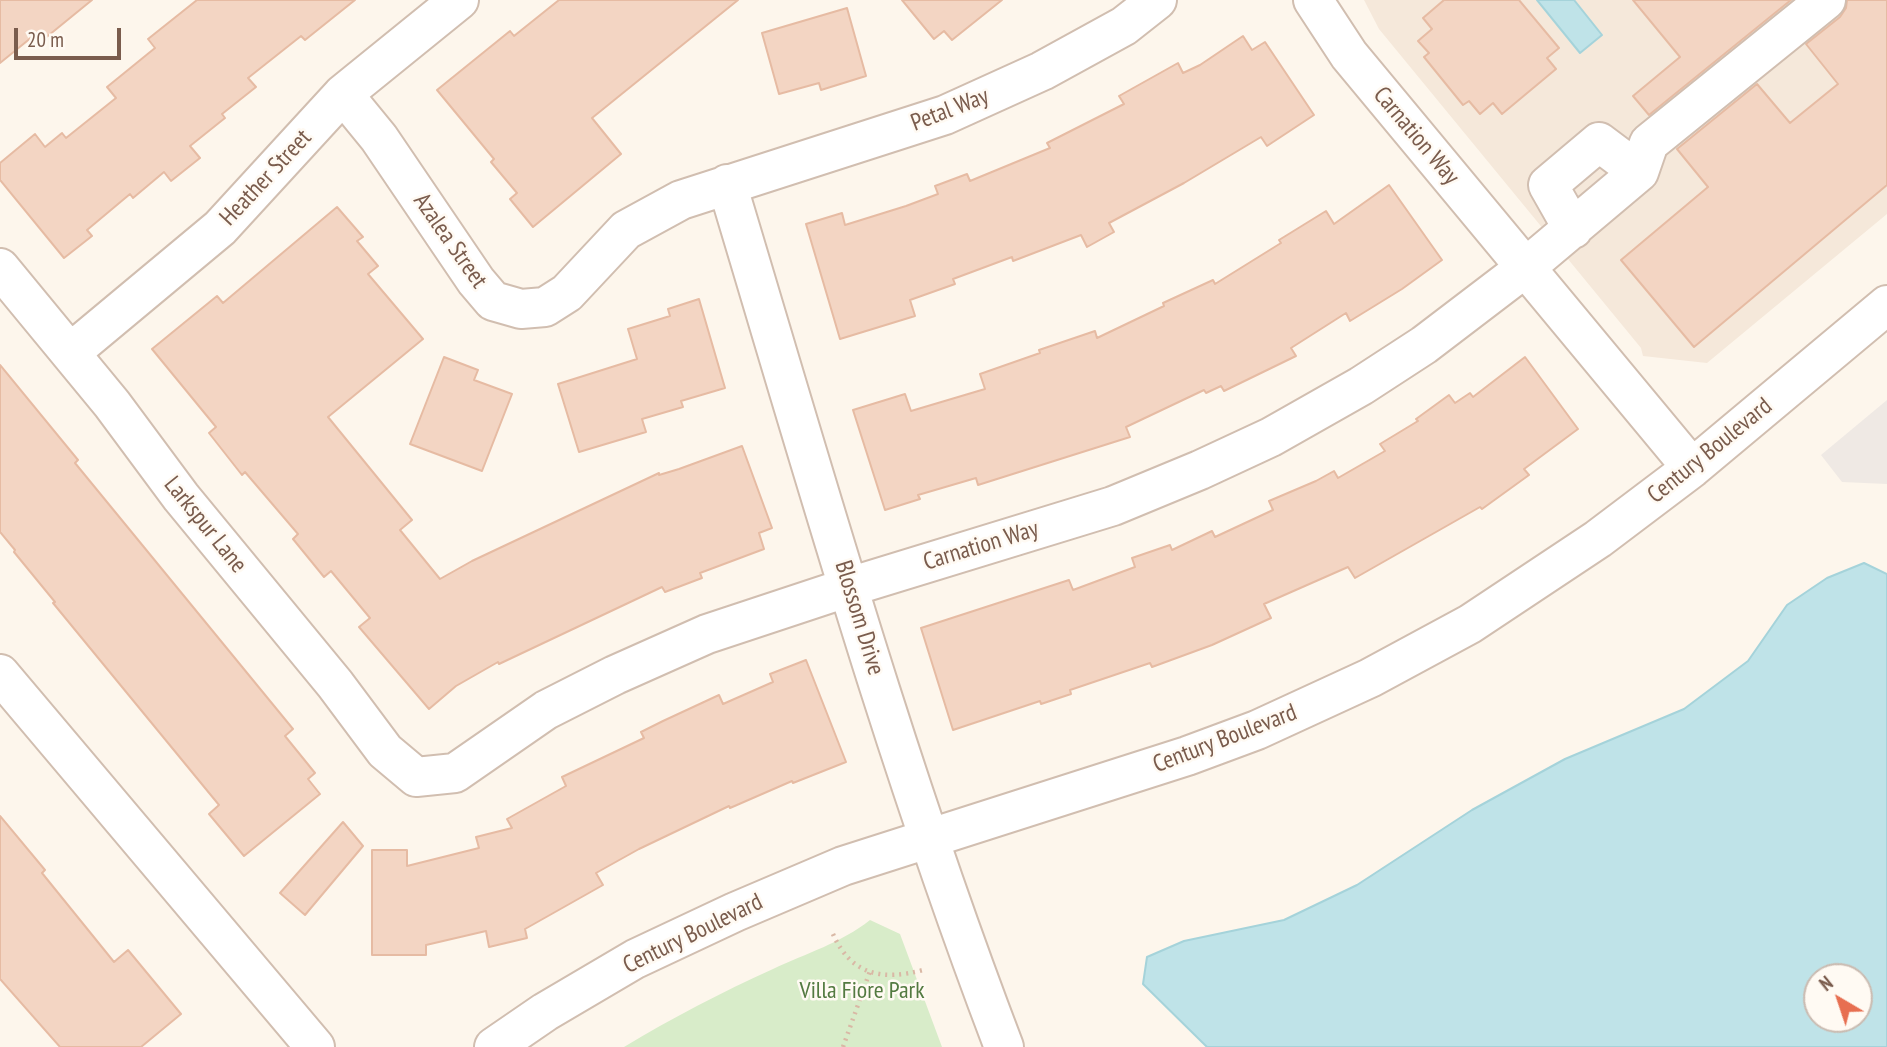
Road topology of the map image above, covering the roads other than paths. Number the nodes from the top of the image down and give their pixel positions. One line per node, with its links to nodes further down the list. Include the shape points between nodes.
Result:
1 (459, 0): 5 (street, Heather Street)
2 (1157, 0): 7 (street, Petal Way, via 1124,26 1042,71 945,116)
3 (1313, 0): 10 (street, Carnation Way, via 1349,55)
4 (1826, 0): 6 (street, via 1648,143)
5 (343, 94): 7 (street, Azalea Street, via 493,302 521,309 545,307 567,293 626,230 681,200); 12 (street, Heather Street, via 220,228)
6 (1639, 173): 8 (street); 8 (street, via 1599,142 1548,185)
7 (727, 184): 14 (street, Blossom Drive)
8 (1573, 229): 10 (street)
9 (0, 268): 12 (street, Larkspur Lane)
10 (1525, 268): 13 (street, Carnation Way); 14 (street, Carnation Way, via 1424,345 1271,437 1113,506)
11 (1887, 305): 13 (street, Century Boulevard)
12 (70, 353): 16 (street, Larkspur Lane, via 384,751)
13 (1692, 468): 17 (street, Century Boulevard, via 1598,539 1470,624 1370,678 1257,730 1186,756)
14 (849, 587): 16 (street, Carnation Way, via 707,635 615,675 546,710 455,773); 17 (street, Blossom Drive)
15 (0, 674): 18 (street)
16 (416, 777)
17 (928, 837): 19 (street, Century Boulevard, via 843,866 635,959); 20 (street, Blossom Drive)
18 (315, 1047)
19 (494, 1047)
20 (1004, 1047)

